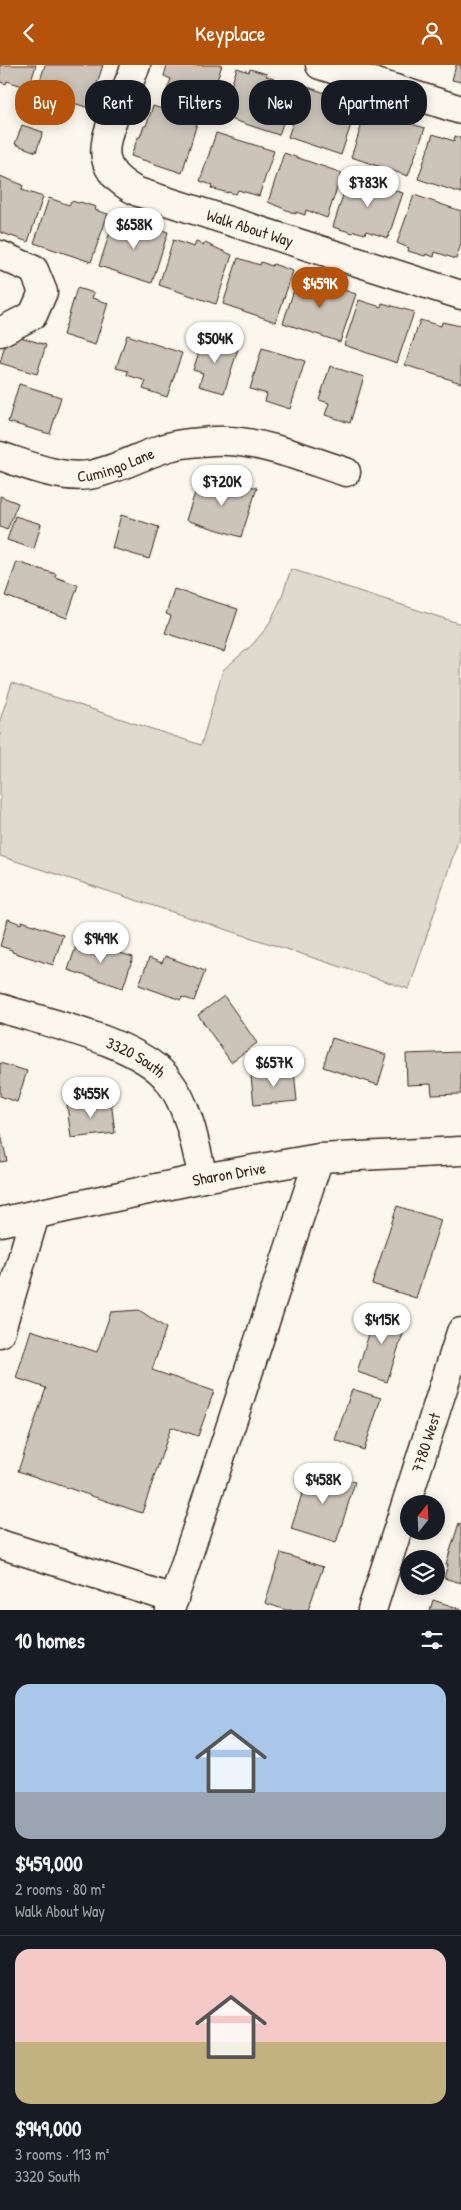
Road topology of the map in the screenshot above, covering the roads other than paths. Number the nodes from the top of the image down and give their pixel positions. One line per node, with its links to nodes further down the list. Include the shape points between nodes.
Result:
1 (136, 65): 5 (street, Walk About Way, via 104,148 107,164 123,185)
2 (320, 65): 3 (street)
3 (461, 110)
4 (0, 255): 6 (street, via 34,270 43,292 33,315)
5 (461, 295)
6 (0, 332)
7 (0, 457): 8 (street, Cumingo Lane, via 62,475 88,475 153,451 188,443 228,441 262,446)
8 (346, 472)
9 (0, 1007): 12 (street, 3320 South, via 107,1042 146,1060 168,1079 186,1112)
10 (461, 1151): 11 (street, Sharon Drive)
11 (319, 1158): 12 (street, Sharon Drive); 18 (street)
12 (203, 1178): 13 (street, Sharon Drive)
13 (35, 1215): 14 (street, Sharon Drive); 15 (street)
14 (0, 1222)
15 (0, 1333)
16 (461, 1333): 19 (street, 7780 West)
17 (0, 1543): 18 (street)
18 (172, 1605)
19 (372, 1610)

